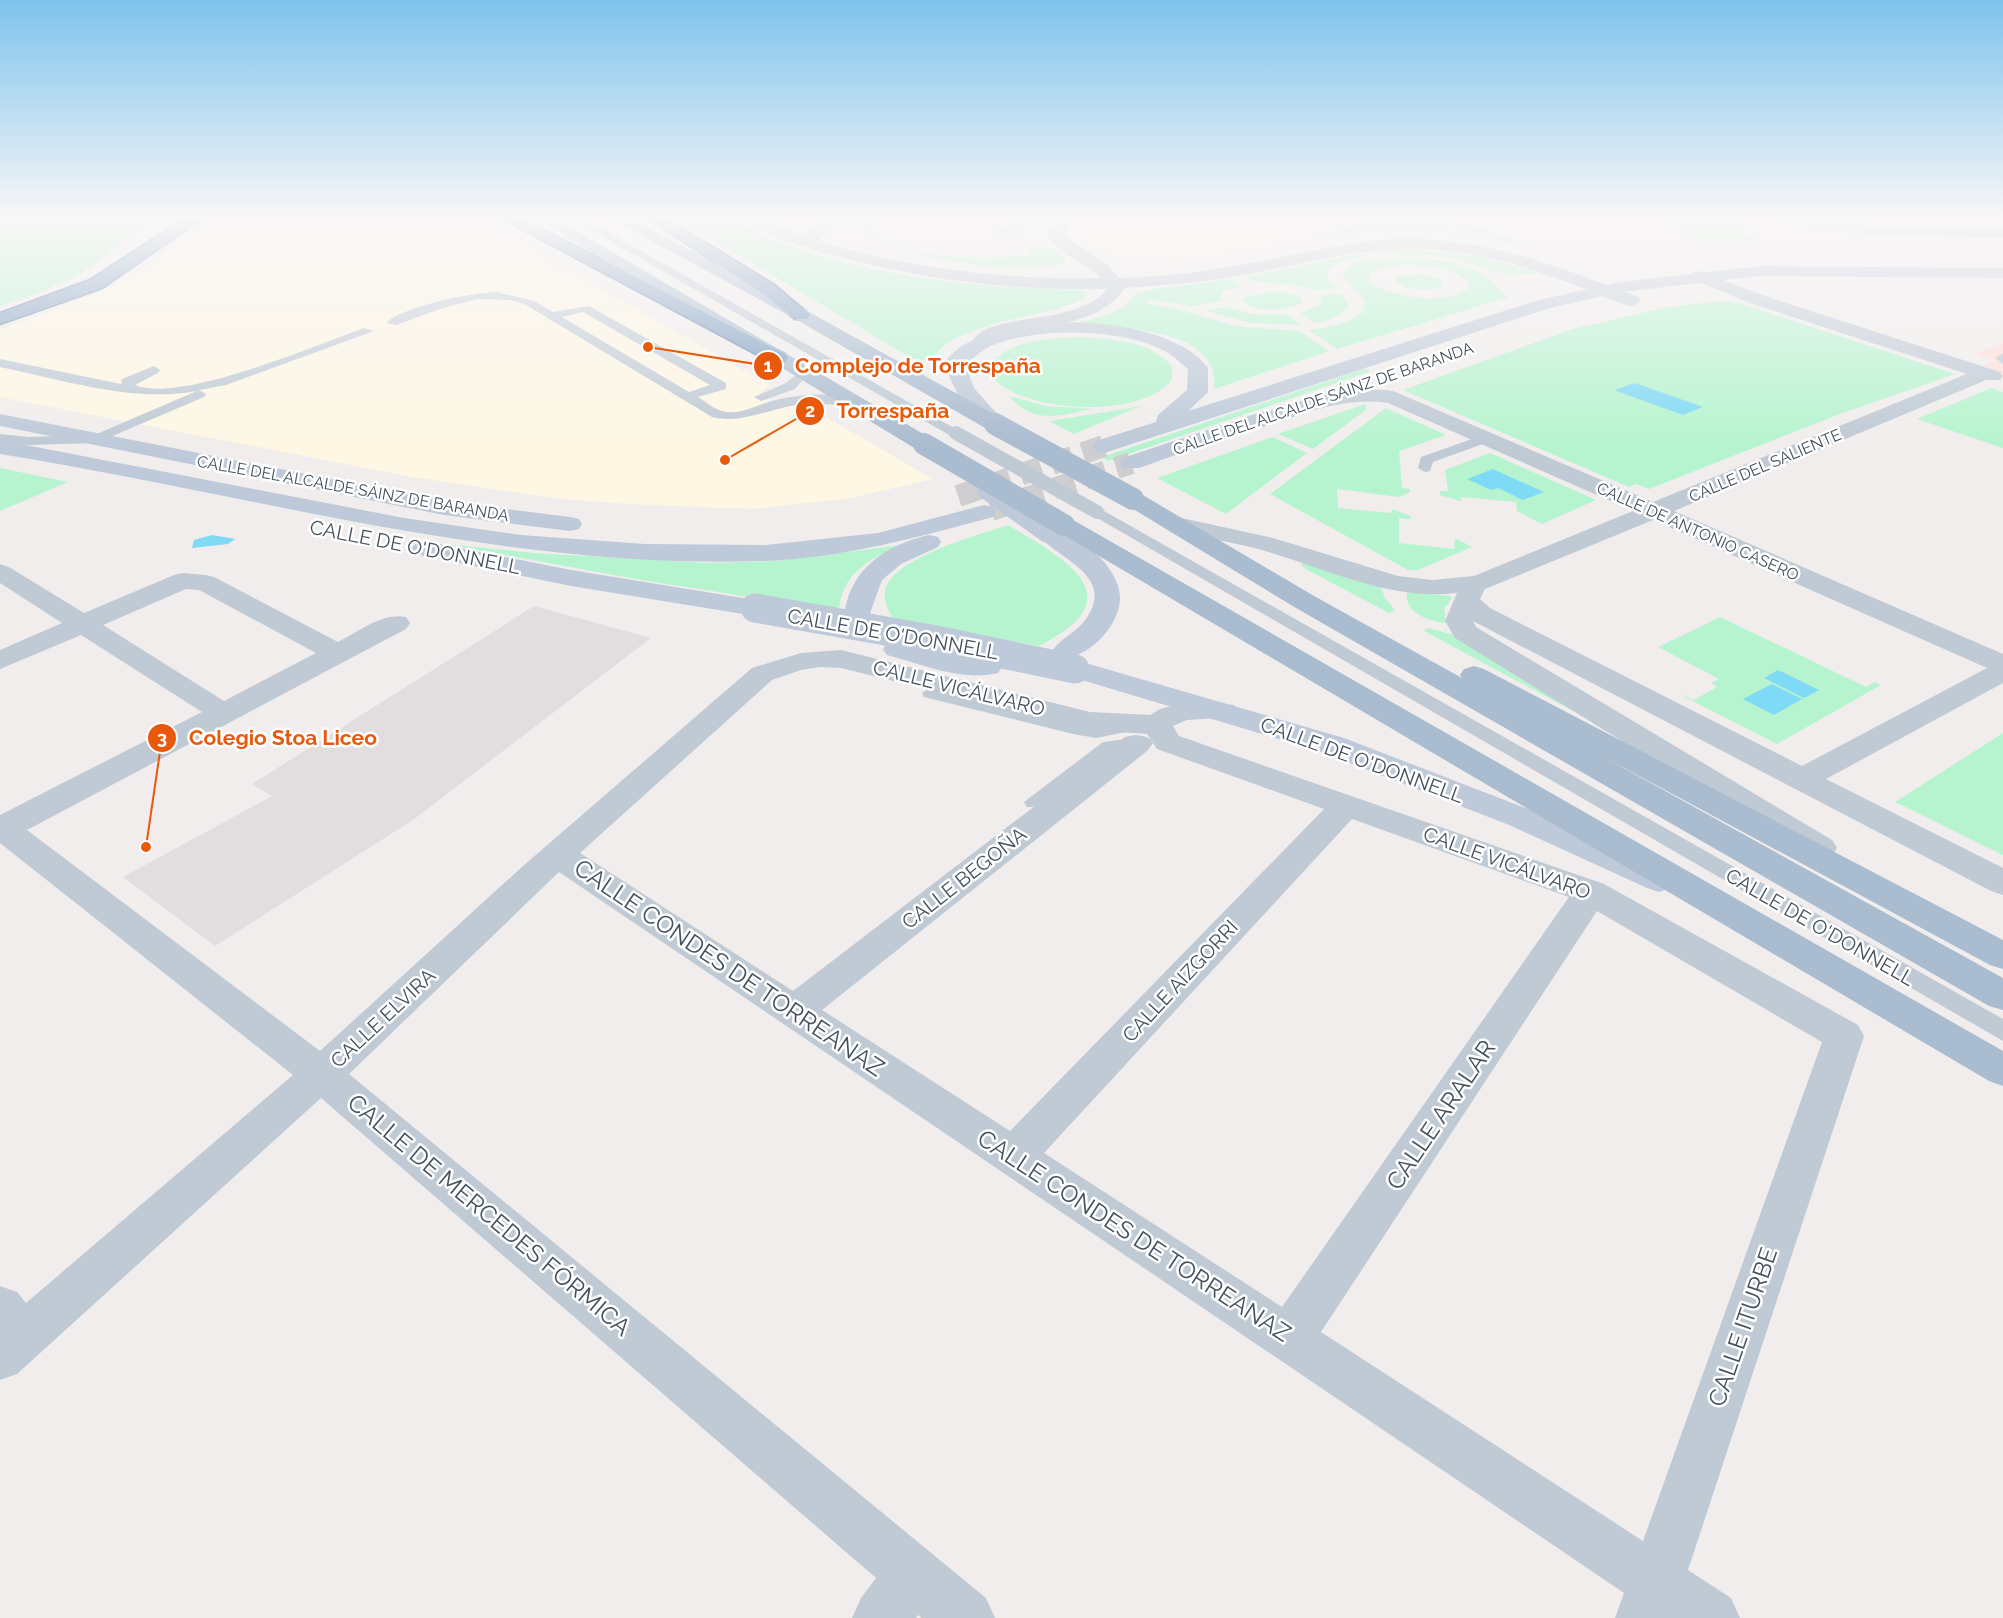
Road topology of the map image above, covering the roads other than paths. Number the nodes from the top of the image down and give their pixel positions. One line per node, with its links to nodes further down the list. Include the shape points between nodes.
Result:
1 (53, 294): 14 (highway)
2 (74, 294): 17 (highway)
3 (654, 294): 21 (highway)
4 (669, 294): 21 (main road)
5 (709, 294): 78 (lane, CALLE DE O'DONNELL, bridge)
6 (760, 294): 15 (main road, CALLE DE O'DONNELL)
7 (774, 294): 15 (highway)
8 (1113, 294): 20 (street, via 1093,309 1005,330)
9 (1578, 294): 13 (street)
10 (1605, 294): 13 (street, CALLE DEL ALCALDE SÁINZ DE BARANDA)
11 (1618, 294): 25 (street, CALLE DEL ALCALDE SÁINZ DE BARANDA, via 1568,317)
12 (1745, 294): 26 (street)
13 (1571, 299): 20 (street, CALLE DEL ALCALDE SÁINZ DE BARANDA, via 1356,363 1104,446 1165,421 1194,400 1200,381 1194,360 1168,343 1106,329 1041,329)
14 (0, 313)
15 (801, 315): 35 (main road, CALLE DE O'DONNELL)
16 (550, 316): 18 (lane, via 524,300 482,297 449,303); 30 (lane); 30 (lane, via 585,308 721,386)
17 (0, 319)
18 (392, 323)
19 (368, 331): 27 (lane)
20 (982, 340): 35 (street, via 955,362 955,374 965,392)
21 (778, 358): 24 (main road)
22 (0, 363): 28 (lane)
23 (154, 370): 28 (lane, via 127,382)
24 (802, 373): 32 (main road); 33 (lane, via 793,384 776,393)
25 (1383, 374): 31 (street); 37 (street, CALLE DEL ALCALDE SÁINZ DE BARANDA)
26 (1995, 375): 45 (street, CALLE DEL SALIENTE)
27 (221, 382): 29 (lane); 39 (lane, via 191,399)
28 (138, 391): 29 (lane)
29 (175, 391): 36 (lane)
30 (686, 397): 33 (lane)
31 (1394, 397): 37 (street, CALLE DE ANTONIO CASERO, via 1362,393 1339,397); 38 (street, CALLE DE ANTONIO CASERO)
32 (850, 401): 33 (lane, via 789,402 748,415 725,416); 40 (main road)
33 (702, 406)
34 (0, 420): 36 (street, CALLE DEL ALCALDE SÁINZ DE BARANDA)
35 (995, 424): 46 (main road, CALLE DE O'DONNELL, bridge)
36 (69, 434): 39 (street, CALLE DEL ALCALDE SÁINZ DE BARANDA)
37 (1203, 438): 42 (street, CALLE DEL ALCALDE SÁINZ DE BARANDA, via 1169,455)
38 (1486, 438): 43 (lane, via 1426,460); 45 (street, CALLE DE ANTONIO CASERO)
39 (96, 439): 41 (lane); 44 (street, CALLE DEL ALCALDE SÁINZ DE BARANDA, via 444,508 556,524 757,531 849,523)
40 (924, 444): 47 (street, bridge)
41 (3, 445): 51 (street, CALLE DEL ALCALDE SÁINZ DE BARANDA, via 404,525 521,542 645,552 766,553 867,541 989,515 893,558 872,573 860,593); 57 (street, CALLE DE O'DONNELL, bridge, via 110,481 306,525 571,578)
42 (1133, 466)
43 (1425, 468)
44 (958, 496)
45 (1652, 512): 49 (street, CALLE DEL SALIENTE); 58 (street, CALLE DE ANTONIO CASERO)
46 (1177, 524): 49 (street, CALLE DE O'DONNELL, via 1264,543 1395,584); 50 (main road, CALLE DE O'DONNELL)
47 (1056, 528): 57 (street, via 1100,575 1107,593 1106,611 1098,627); 74 (main road, CALLE DE O'DONNELL)
48 (0, 572): 52 (street)
49 (1473, 591): 66 (street, via 1488,618); 73 (street, CALLE DE O'DONNELL, via 1459,621 1466,632)
50 (1305, 602): 73 (main road, CALLE DE O'DONNELL, via 1387,630); 76 (main road, CALLE DE O'DONNELL)
51 (859, 610)
52 (80, 623): 55 (street, via 183,581 206,583); 56 (street); 64 (street)
53 (396, 623): 55 (street)
54 (897, 649): 59 (street, via 952,664)
55 (337, 653): 64 (street)
56 (0, 660)
57 (1070, 660): 63 (street, CALLE DE O'DONNELL)
58 (2003, 664)
59 (988, 667)
60 (2003, 671): 66 (street)
61 (762, 674): 65 (street, CALLE VICÁLVARO, via 795,661 841,659); 70 (street, CALLE ELVIRA)
62 (931, 693): 65 (lane, via 1073,728)
63 (1223, 711): 65 (street, via 1183,712 1161,720); 74 (street, CALLE DE O'DONNELL, via 1333,745 1521,819)
64 (225, 714): 69 (street)
65 (1146, 737): 67 (lane, via 1110,746); 68 (street, CALLE VICÁLVARO); 77 (street, CALLE BEGOÑA)
66 (1802, 779): 71 (street)
67 (1034, 802)
68 (1342, 810): 72 (street, CALLE VICÁLVARO); 82 (street, CALLE AIZGORRI)
69 (1, 828): 81 (street, CALLE DE MERCEDES FÓRMICA)
70 (557, 854): 77 (street, CALLE CONDES DE TORREANAZ); 81 (street, CALLE ELVIRA)
71 (2003, 883)
72 (1587, 897): 79 (street, CALLE VICÁLVARO); 84 (street, CALLE ARALAR)
73 (1930, 916): 75 (main road, CALLE DE O'DONNELL)
74 (1748, 920): 80 (main road, CALLE DE O'DONNELL)
75 (2003, 956)
76 (2003, 996)
77 (792, 1012): 82 (street, CALLE CONDES DE TORREANAZ)
78 (2003, 1031)
79 (1844, 1036): 86 (street, CALLE ITURBE)
80 (2003, 1070)
81 (322, 1075): 83 (street, CALLE ELVIRA); 85 (street, CALLE DE MERCEDES FÓRMICA)
82 (1014, 1156): 84 (street, CALLE CONDES DE TORREANAZ)
83 (8, 1334)
84 (1290, 1337): 86 (street, CALLE CONDES DE TORREANAZ)
85 (914, 1574): 87 (street); 88 (street, CALLE DE MERCEDES FÓRMICA)
86 (1650, 1599): 89 (street, CALLE CONDES DE TORREANAZ)
87 (881, 1618)
88 (966, 1618)
89 (1711, 1618)

